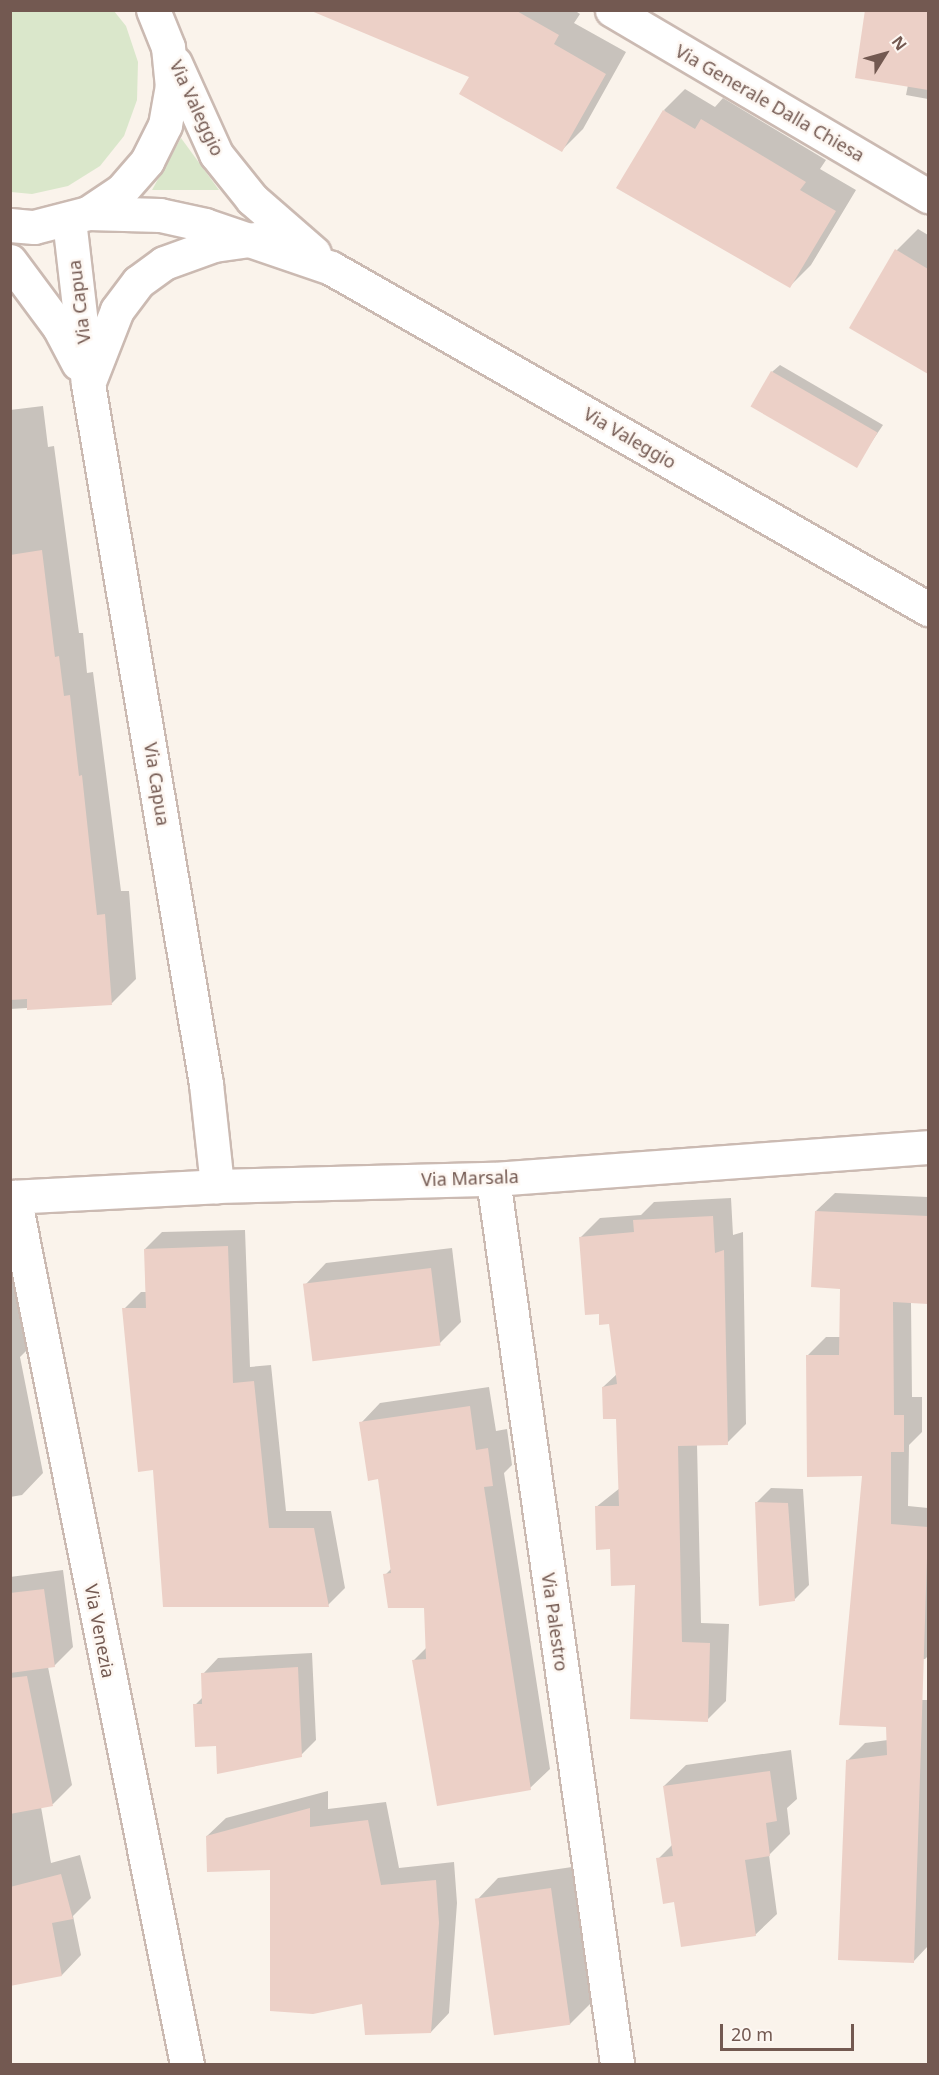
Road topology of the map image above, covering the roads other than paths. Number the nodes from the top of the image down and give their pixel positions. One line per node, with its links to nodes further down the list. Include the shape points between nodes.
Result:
1 (153, 10): 3 (street)
2 (612, 10): 4 (street, Via Generale Dalla Chiesa)
3 (168, 47): 5 (street, via 172,87 165,125 147,161 121,191); 9 (street, Via Valeggio, via 216,154 252,199)
4 (928, 196)
5 (78, 216): 6 (street, via 34,227); 7 (street, Via Valeggio, via 160,215); 10 (street, Via Capua)
6 (10, 225)
7 (255, 239): 9 (street, Via Valeggio); 10 (street, Via Capua, via 214,245 164,262 138,282 117,310)
8 (10, 261): 10 (street, Via Capua, via 59,327)
9 (331, 268): 11 (street, Via Valeggio)
10 (88, 384): 14 (street, Via Capua, via 206,1084)
11 (928, 609)
12 (928, 1147): 13 (street, Via Marsala)
13 (493, 1179): 14 (street, Via Marsala); 17 (street, Via Palestro)
14 (217, 1186): 15 (street, Via Marsala)
15 (12, 1197): 16 (street, Via Venezia)
16 (187, 2064)
17 (617, 2064)

